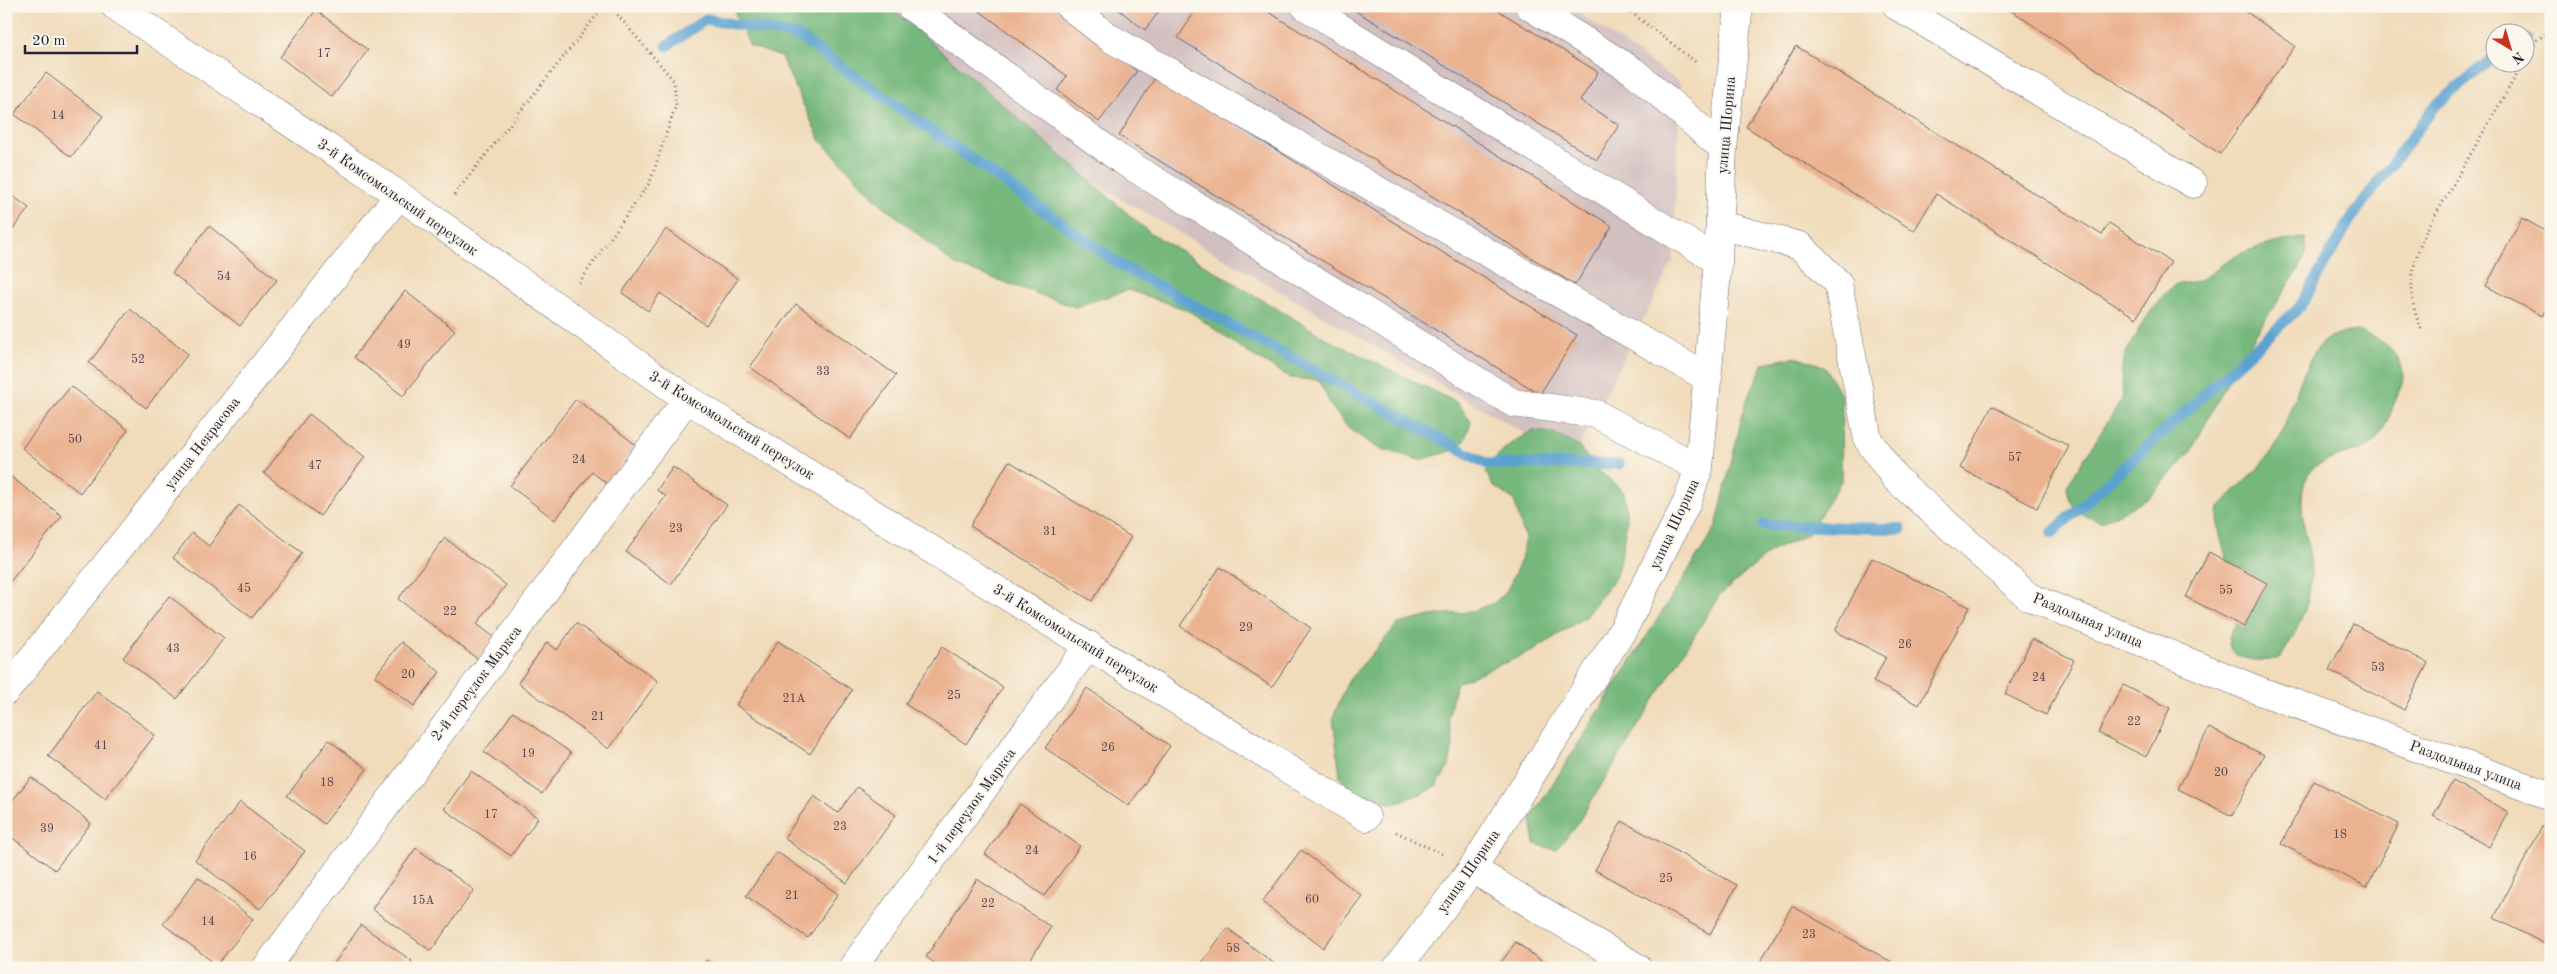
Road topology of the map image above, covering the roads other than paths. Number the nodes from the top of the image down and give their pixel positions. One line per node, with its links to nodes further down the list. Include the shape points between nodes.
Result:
1 (115, 6): 10 (street, 3-й Комсомольский переулок)
2 (910, 6): 15 (street, via 1120,159 1513,403 1596,414)
3 (1069, 6): 13 (street, via 1110,38)
4 (1305, 6): 12 (street)
5 (1529, 6): 8 (street, via 1633,72)
6 (1739, 6): 8 (street, улица Шорина)
7 (1897, 6): 9 (street)
8 (1723, 148): 11 (street, улица Шорина)
9 (2194, 184)
10 (399, 195): 14 (street, 3-й Комсомольский переулок); 17 (street, улица Некрасова)
11 (1720, 225): 12 (street, улица Шорина); 18 (street, Раздольная улица, via 1800,246 1838,283 1868,440 1896,479 2029,597 2260,691)
12 (1718, 261): 13 (street, улица Шорина)
13 (1708, 378): 15 (street, улица Шорина)
14 (687, 399): 16 (street, 3-й Комсомольский переулок); 21 (street, 2-й переулок Маркса)
15 (1699, 468): 20 (street, улица Шорина, via 1687,502 1624,628)
16 (1089, 645): 19 (street, 3-й Комсомольский переулок); 22 (street, 1-й переулок Маркса)
17 (6, 691)
18 (2551, 796)
19 (1366, 817)
20 (1472, 869): 23 (street, улица Шорина); 24 (street)
21 (266, 968)
22 (852, 968)
23 (1397, 968)
24 (1638, 968)

